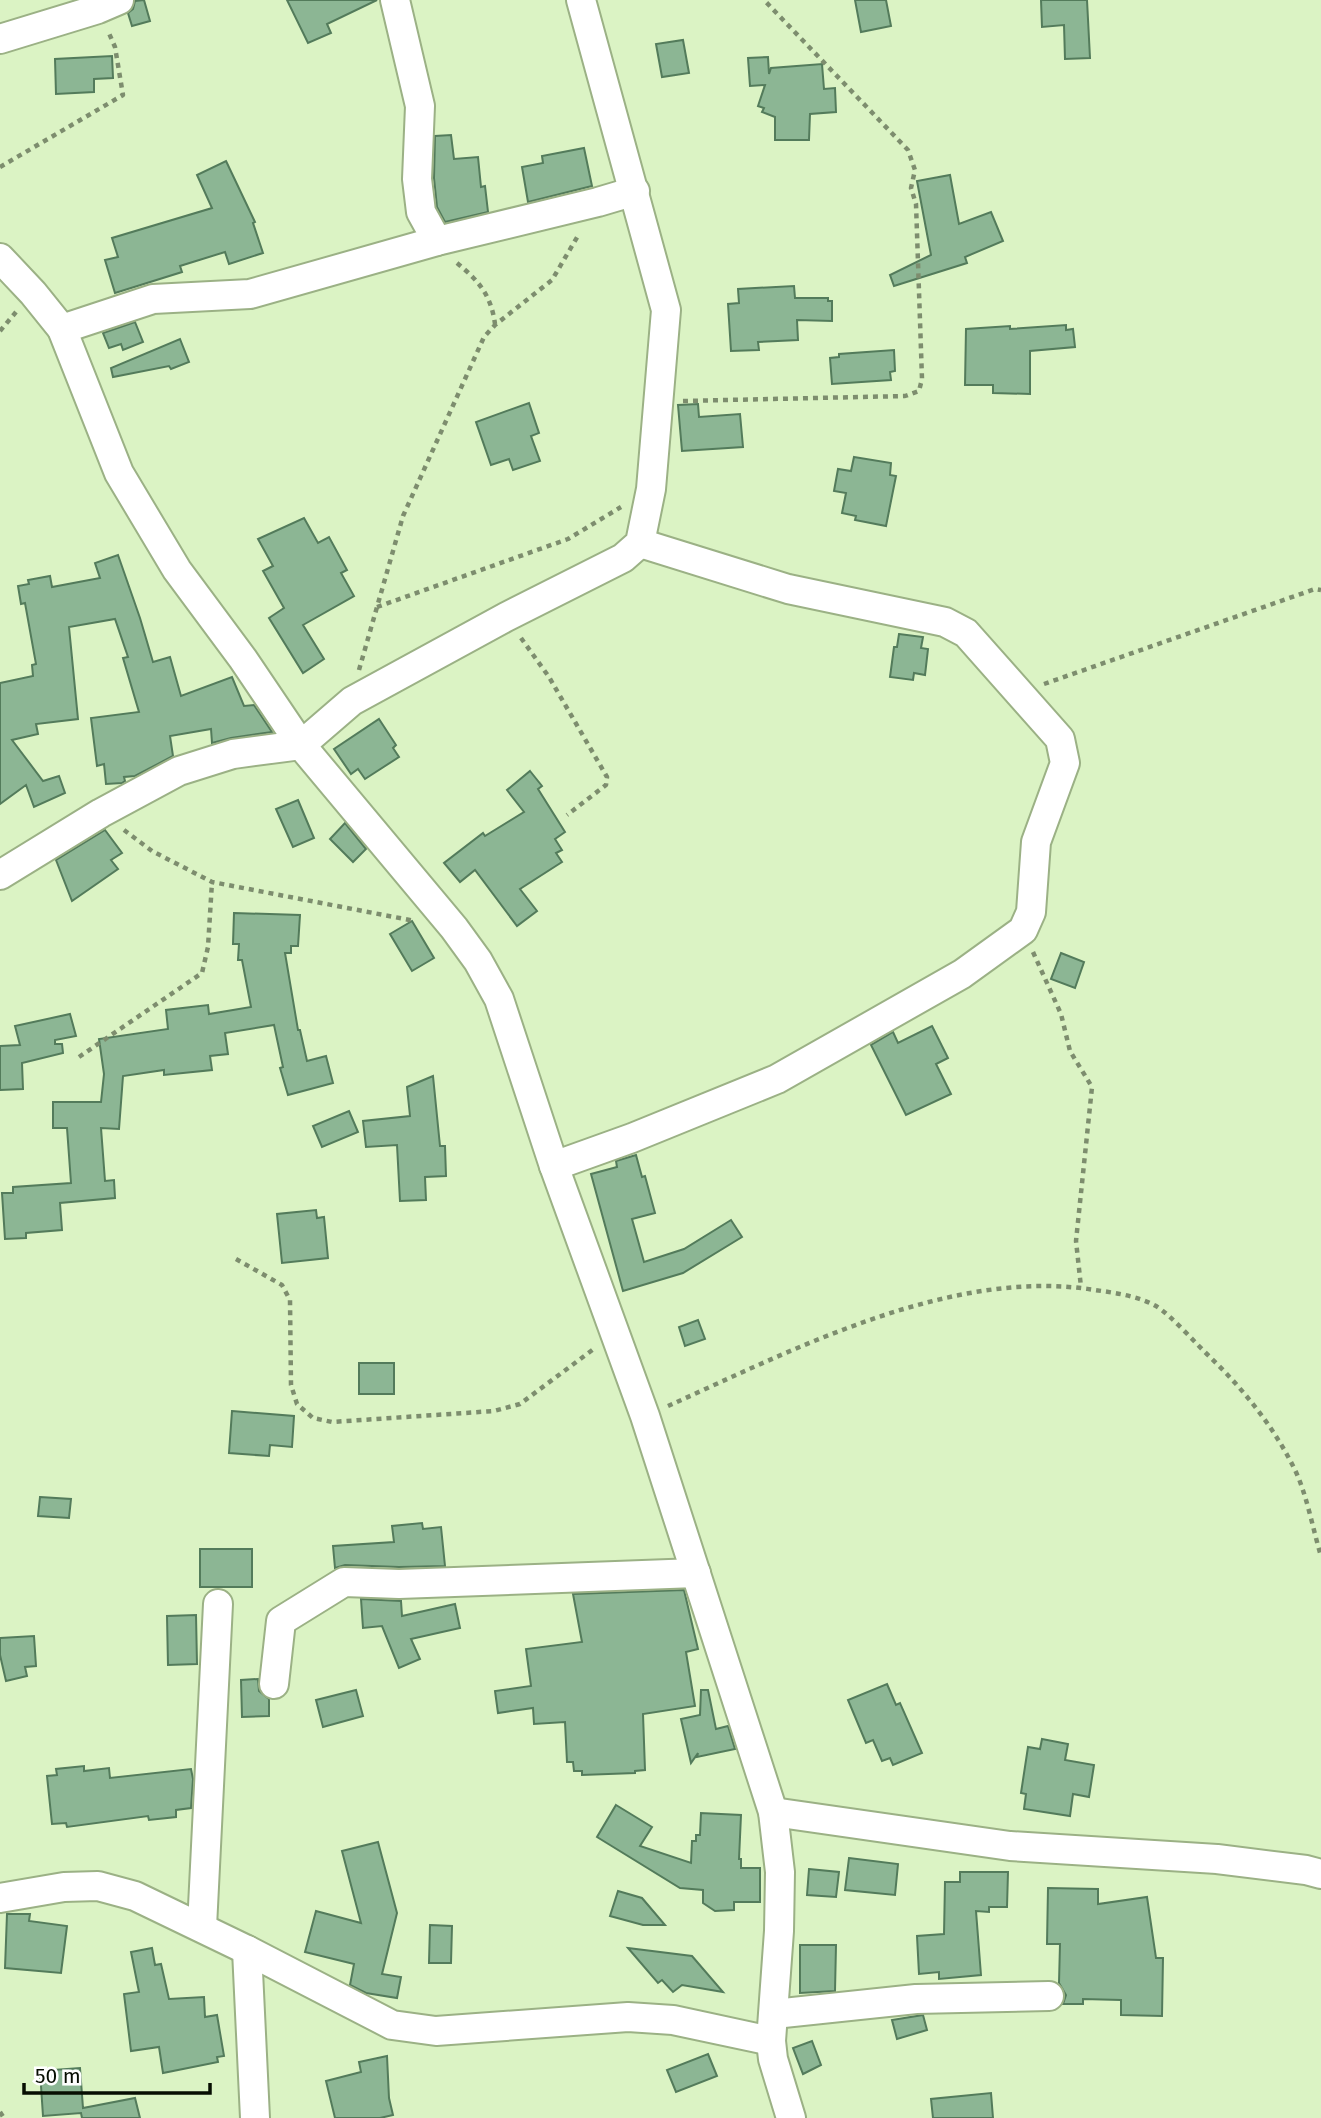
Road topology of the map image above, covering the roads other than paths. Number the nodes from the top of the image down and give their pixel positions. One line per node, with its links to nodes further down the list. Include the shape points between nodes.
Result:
1 (395, 0): 6 (street, via 420,106 417,179 421,212)
2 (581, 0): 5 (street)
3 (109, 5): 4 (street)
4 (0, 39)
5 (635, 191): 6 (street); 9 (street, via 666,310 651,489)
6 (434, 242): 8 (street, via 250,293 153,299)
7 (0, 258): 8 (street)
8 (62, 329): 10 (street, via 119,473 177,570)
9 (640, 543): 10 (street, via 623,558 352,701); 12 (street, via 788,589 945,622 966,632 1060,739 1065,763 1036,842 1031,912 1023,930 962,974 777,1079)
10 (301, 745): 11 (street, via 233,754 179,771); 12 (street, via 478,961 499,999)
11 (0, 875)
12 (554, 1166): 13 (street, via 645,1416)
13 (695, 1573): 15 (street, via 344,1582 281,1621); 16 (street)
14 (218, 1604): 19 (street)
15 (274, 1684)
16 (773, 1812): 17 (street, via 1010,1846 1217,1859); 22 (street, via 780,1872)
17 (1321, 1874)
18 (0, 1898): 19 (street, via 98,1886 135,1896)
19 (202, 1927): 20 (street)
20 (247, 1950): 22 (street, via 393,2025 436,2031 628,2017); 23 (street)
21 (1049, 1996): 22 (street, via 916,1999)
22 (772, 2028): 24 (street, via 773,2059)
23 (255, 2118)
24 (790, 2118)

